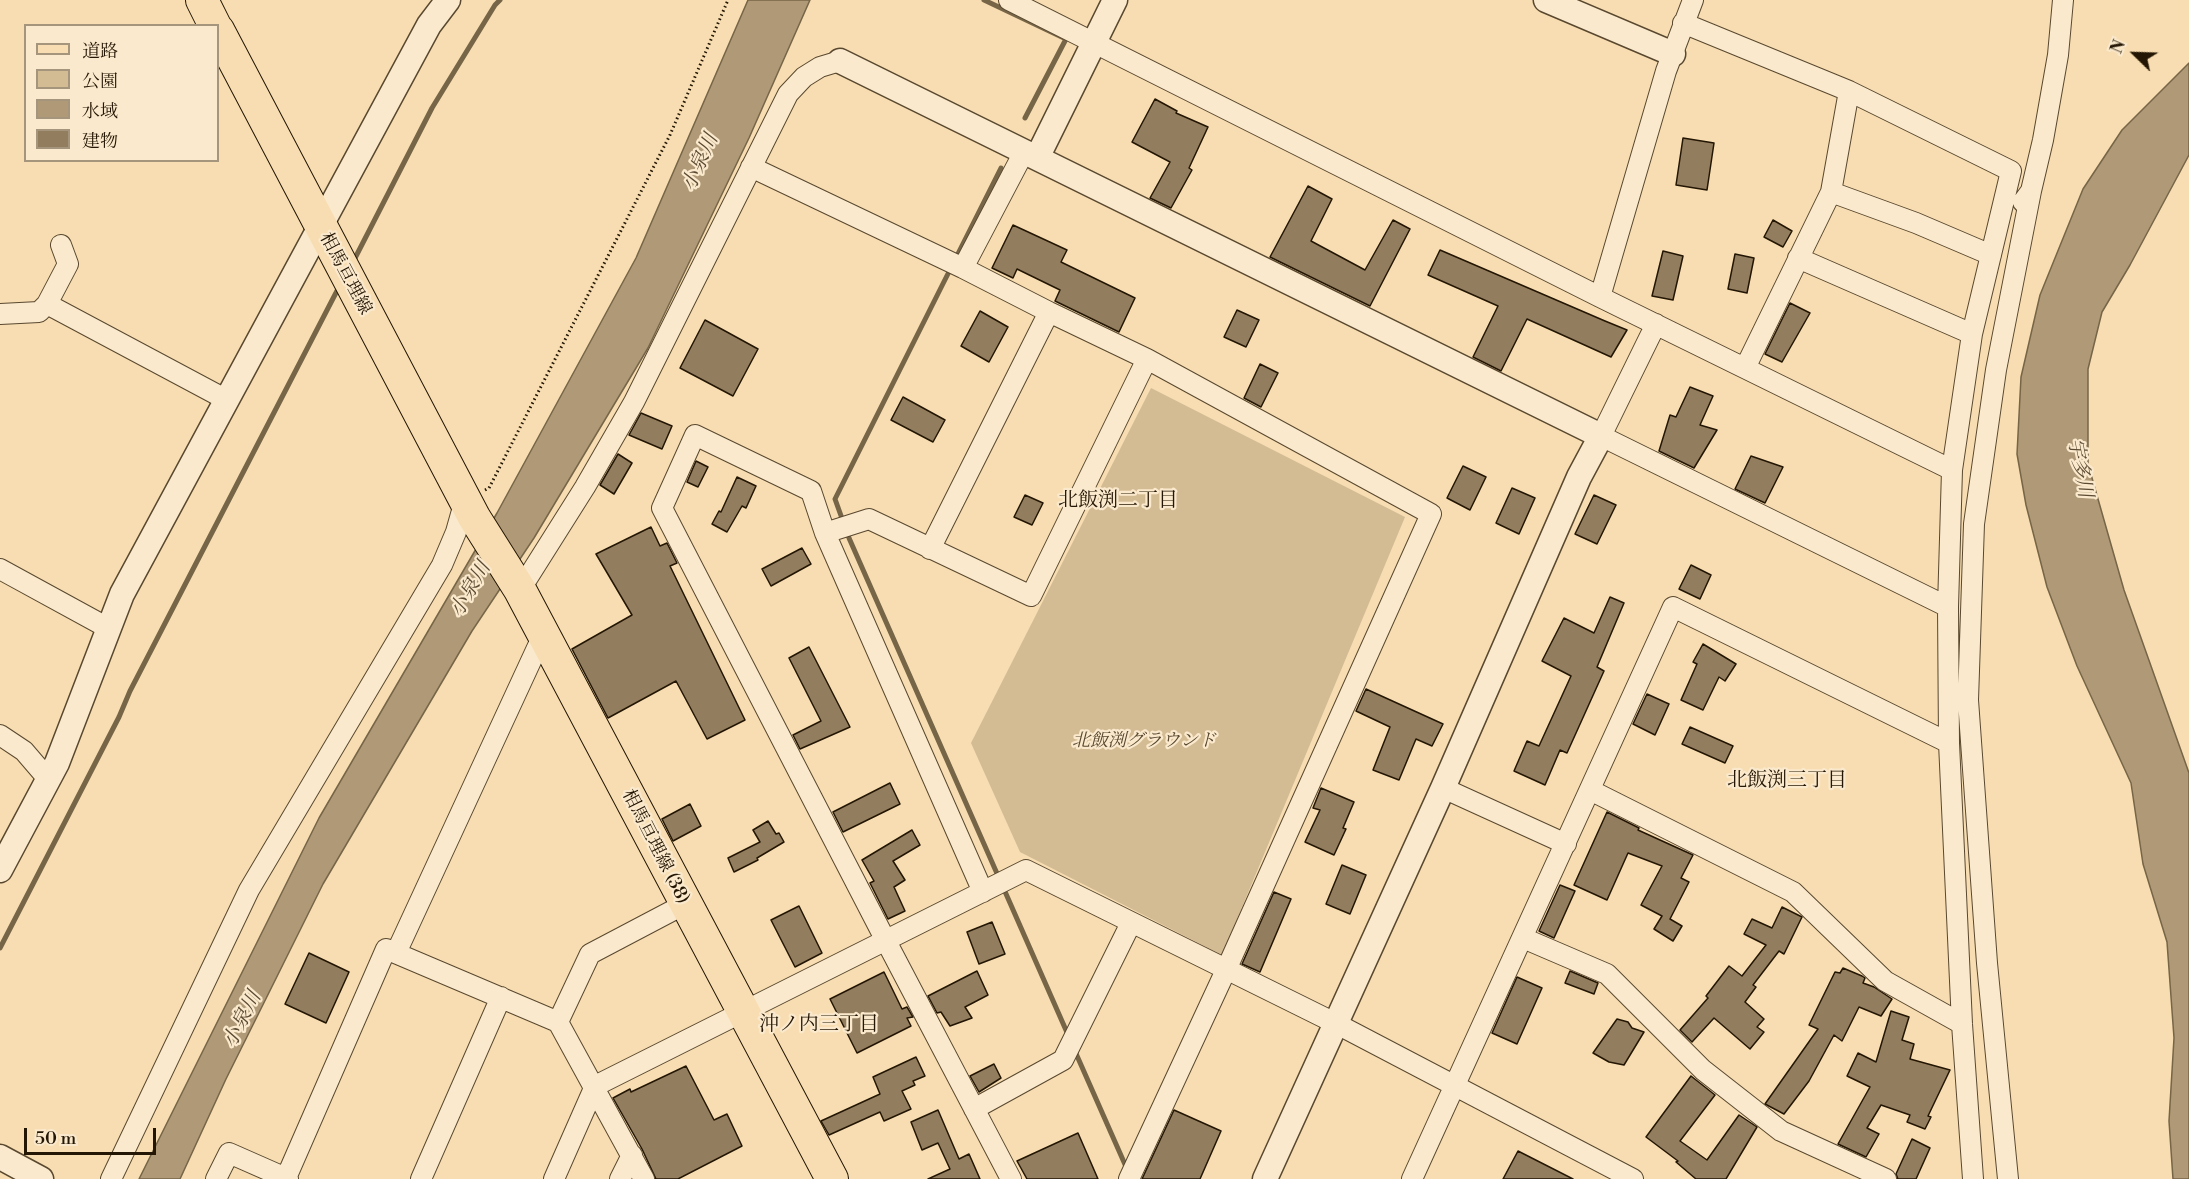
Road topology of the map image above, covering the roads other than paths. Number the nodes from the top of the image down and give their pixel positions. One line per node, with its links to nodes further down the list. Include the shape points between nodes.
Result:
1 (202, 0): 9 (main road)
2 (448, 0): 20 (street, via 429,25)
3 (1009, 0): 11 (street)
4 (1115, 0): 11 (street)
5 (1546, 0): 12 (street)
6 (1693, 0): 8 (street)
7 (2063, 0): 17 (street, via 2058,55)
8 (1683, 23): 12 (street); 14 (street)
9 (214, 24)
10 (219, 32): 20 (main road, 相馬亘理線)
11 (1095, 42): 15 (street); 25 (street)
12 (1672, 54): 25 (street)
13 (840, 61): 15 (street); 16 (street, via 804,76 788,94)
14 (1849, 91): 18 (street); 19 (street, via 2011,171)
15 (1030, 155): 24 (street); 34 (street)
16 (751, 167): 24 (street); 42 (street, via 633,402 585,488)
17 (2031, 191): 19 (street, via 2016,213); 36 (street, via 1996,370)
18 (1831, 192): 22 (street); 23 (street)
19 (1999, 222): 22 (street)
20 (321, 228): 33 (street); 37 (main road, 相馬亘理線)
21 (60, 245): 26 (street, via 68,264)
22 (1991, 255): 30 (street)
23 (1798, 258): 30 (street); 32 (street)
24 (956, 264): 27 (street)
25 (1600, 297): 29 (street)
26 (47, 304): 28 (street, via 39,312); 33 (street)
27 (1049, 312): 31 (street); 40 (street)
28 (0, 314)
29 (1656, 324): 32 (street); 34 (street)
30 (1972, 334): 35 (street)
31 (1147, 359): 40 (street, via 1031,596); 59 (street, via 1431,514)
32 (1745, 368): 35 (street)
33 (227, 400): 44 (street, via 122,594)
34 (1601, 436): 43 (street); 49 (street, via 1579,477)
35 (1953, 462): 36 (street); 39 (street)
36 (1979, 489): 39 (street); 86 (street, via 1974,524 1968,700)
37 (470, 508): 42 (main road, 相馬亘理線 (38)); 72 (street, via 442,565 249,890)
38 (828, 532): 40 (street, via 869,519); 53 (street); 57 (street, via 811,491 695,435 662,508)
39 (1950, 534): 43 (street)
40 (930, 549)
41 (0, 570): 44 (street)
42 (517, 586): 45 (main road, 相馬亘理線 (38))
43 (1948, 606): 47 (street)
44 (108, 628): 48 (street)
45 (543, 635): 54 (main road, 相馬亘理線 (38)); 58 (street)
46 (0, 735): 48 (street, via 24,751)
47 (1949, 743): 50 (street, via 1673,607); 64 (street)
48 (48, 779): 52 (street)
49 (1443, 788): 51 (street); 63 (street)
50 (1590, 790): 51 (street); 64 (street, via 1793,892 1885,981)
51 (1566, 844): 56 (street)
52 (0, 870)
53 (987, 890): 55 (street, via 1026,870); 57 (street)
54 (685, 904): 61 (main road, 相馬亘理線 (38)); 62 (street, via 590,954)
55 (1131, 923): 59 (street); 67 (street, via 1063,1060)
56 (1523, 938): 66 (street); 84 (street, via 1607,974 1703,1070 1780,1131)
57 (886, 941): 61 (street); 67 (street)
58 (396, 953): 60 (street); 74 (street, via 386,949)
59 (1226, 970): 63 (street); 70 (street)
60 (501, 997): 62 (street); 75 (street)
61 (743, 1012): 65 (street); 79 (main road, 相馬亘理線 (38))
62 (558, 1022): 65 (street)
63 (1335, 1023): 66 (street); 81 (street)
64 (1962, 1024): 85 (street)
65 (595, 1086): 68 (street); 76 (street)
66 (1456, 1086): 82 (street); 83 (street)
67 (974, 1109): 80 (street)
68 (632, 1155): 77 (street); 78 (street)
69 (0, 1157): 71 (street)
70 (1132, 1173)
71 (41, 1179)
72 (111, 1179)
73 (216, 1179): 74 (street, via 228,1153)
74 (287, 1179)
75 (421, 1179)
76 (554, 1179)
77 (620, 1179)
78 (644, 1179)
79 (832, 1179)
80 (1011, 1179)
81 (1265, 1179)
82 (1412, 1179)
83 (1633, 1179)
84 (1886, 1179)
85 (1973, 1179)
86 (2008, 1179)

